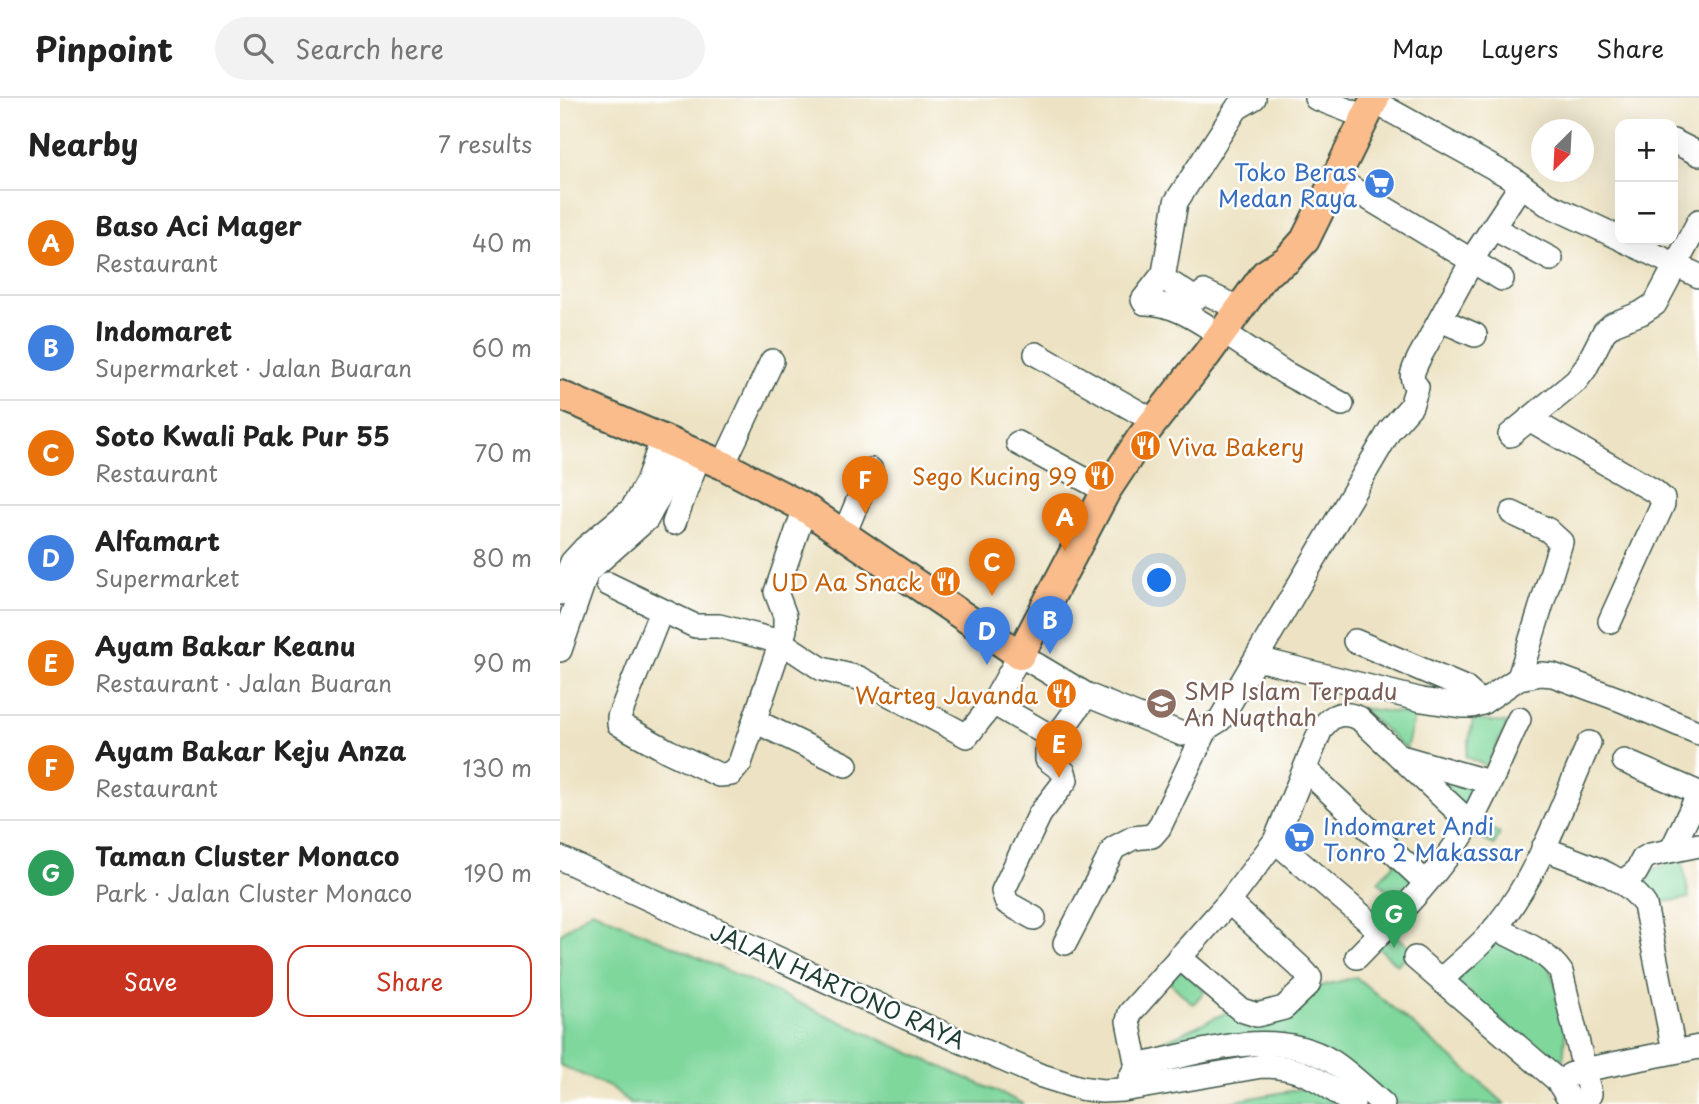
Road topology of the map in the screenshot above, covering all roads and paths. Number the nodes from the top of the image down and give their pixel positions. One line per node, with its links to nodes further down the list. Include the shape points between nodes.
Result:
1 (1254, 98): 20 (street, via 1237,108 1176,202 1164,273 1143,300 1174,308)
2 (1317, 98): 3 (street)
3 (1371, 105): 6 (main road); 7 (street)
4 (1678, 144): 5 (street)
5 (1699, 154)
6 (1335, 178): 13 (street); 18 (main road, via 1305,240 1287,260 1265,274)
7 (1517, 182): 9 (street); 10 (street, via 1547,204)
8 (1699, 220): 14 (street)
9 (1493, 228): 12 (street); 13 (street)
10 (1615, 235)
11 (1637, 245): 14 (street)
12 (1551, 260)
13 (1471, 261): 16 (street); 19 (street)
14 (1676, 265): 15 (street); 26 (street, via 1655,304 1604,332 1576,381)
15 (1699, 276)
16 (1502, 279)
17 (1172, 284): 18 (street, via 1195,299 1203,292)
18 (1240, 309): 20 (main road)
19 (1441, 320): 21 (street); 45 (street, via 1412,374 1417,387 1412,406 1390,430)
20 (1222, 333): 25 (street); 27 (main road)
21 (1475, 335)
22 (1036, 354): 27 (street)
23 (772, 361): 30 (street)
24 (560, 395): 30 (main road)
25 (1342, 404)
26 (1529, 419): 28 (street); 40 (street, via 1663,499)
27 (1154, 421): 32 (main road)
28 (1510, 435)
29 (1018, 443): 32 (street)
30 (691, 452): 33 (main road); 35 (street); 38 (street, via 647,482 632,509 585,548 572,562); 43 (street, via 647,519 587,572)
31 (871, 470): 36 (street)
32 (1107, 491): 44 (main road)
33 (805, 508): 36 (main road); 42 (street, via 776,592 785,616)
34 (1512, 513): 46 (street, via 1548,530 1560,542)
35 (674, 523)
36 (844, 534): 44 (main road)
37 (608, 584): 39 (street)
38 (560, 593)
39 (661, 611): 42 (street, via 700,628 719,626); 51 (street, via 620,724 727,776 740,763)
40 (1610, 621)
41 (1355, 641): 49 (street, via 1465,688)
42 (781, 642): 48 (street, via 822,669 859,678 968,736); 51 (street)
43 (560, 650)
44 (1020, 655): 47 (street); 48 (street)
45 (1252, 666): 49 (street, via 1280,663 1439,704); 52 (street, via 1220,720)
46 (1519, 678): 49 (street); 53 (street, via 1553,675)
47 (1087, 695): 52 (street, via 1182,734); 54 (street)
48 (993, 703): 54 (street)
49 (1482, 703)
50 (1519, 719): 60 (street)
51 (755, 721): 58 (street)
52 (1207, 728): 74 (street, via 1159,828 1152,836 1133,838 1114,848)
53 (1699, 733)
54 (1055, 738): 71 (street, via 1045,754 1066,780 1040,814 1003,891 1007,903)
55 (1589, 743): 65 (street)
56 (1398, 756): 59 (street, via 1359,718 1337,714 1321,729); 60 (street); 62 (street)
57 (1624, 761): 61 (street)
58 (846, 765)
59 (1306, 770): 63 (street); 69 (street)
60 (1489, 782): 62 (street)
61 (1699, 793): 66 (street)
62 (1470, 823): 69 (street)
63 (1275, 841): 70 (street); 73 (street)
64 (1699, 845): 66 (street)
65 (1543, 848): 68 (street); 72 (street)
66 (1672, 849): 68 (street, via 1643,859 1636,872)
67 (560, 858): 83 (street, JALAN HARTONO RAYA, via 1039,1075 1102,1091)
68 (1622, 882): 80 (street, via 1645,905)
69 (1425, 883): 73 (street)
70 (1229, 902): 75 (street); 75 (street, via 1300,967 1310,978 1308,985 1284,1008 1257,1015 1241,1010)
71 (1034, 918)
72 (1495, 928): 78 (street); 81 (street, via 1545,955 1560,972)
73 (1381, 932): 76 (street)
74 (1065, 943)
75 (1180, 957): 83 (street, via 1130,1013)
76 (1357, 957)
77 (1415, 958): 78 (street)
78 (1440, 980): 82 (street)
79 (1699, 1047): 80 (street)
80 (1674, 1051): 81 (street)
81 (1584, 1070): 82 (street); 87 (street, via 1590,1094)
82 (1557, 1080): 86 (street)
83 (1134, 1081): 84 (street, JALAN HARTONO RAYA, via 1283,1066 1316,1077); 85 (street, JALAN HARTONO RAYA, via 1233,1046 1276,1043 1333,1062)
84 (1353, 1104)
85 (1383, 1104)
86 (1576, 1104)
87 (1584, 1104)

